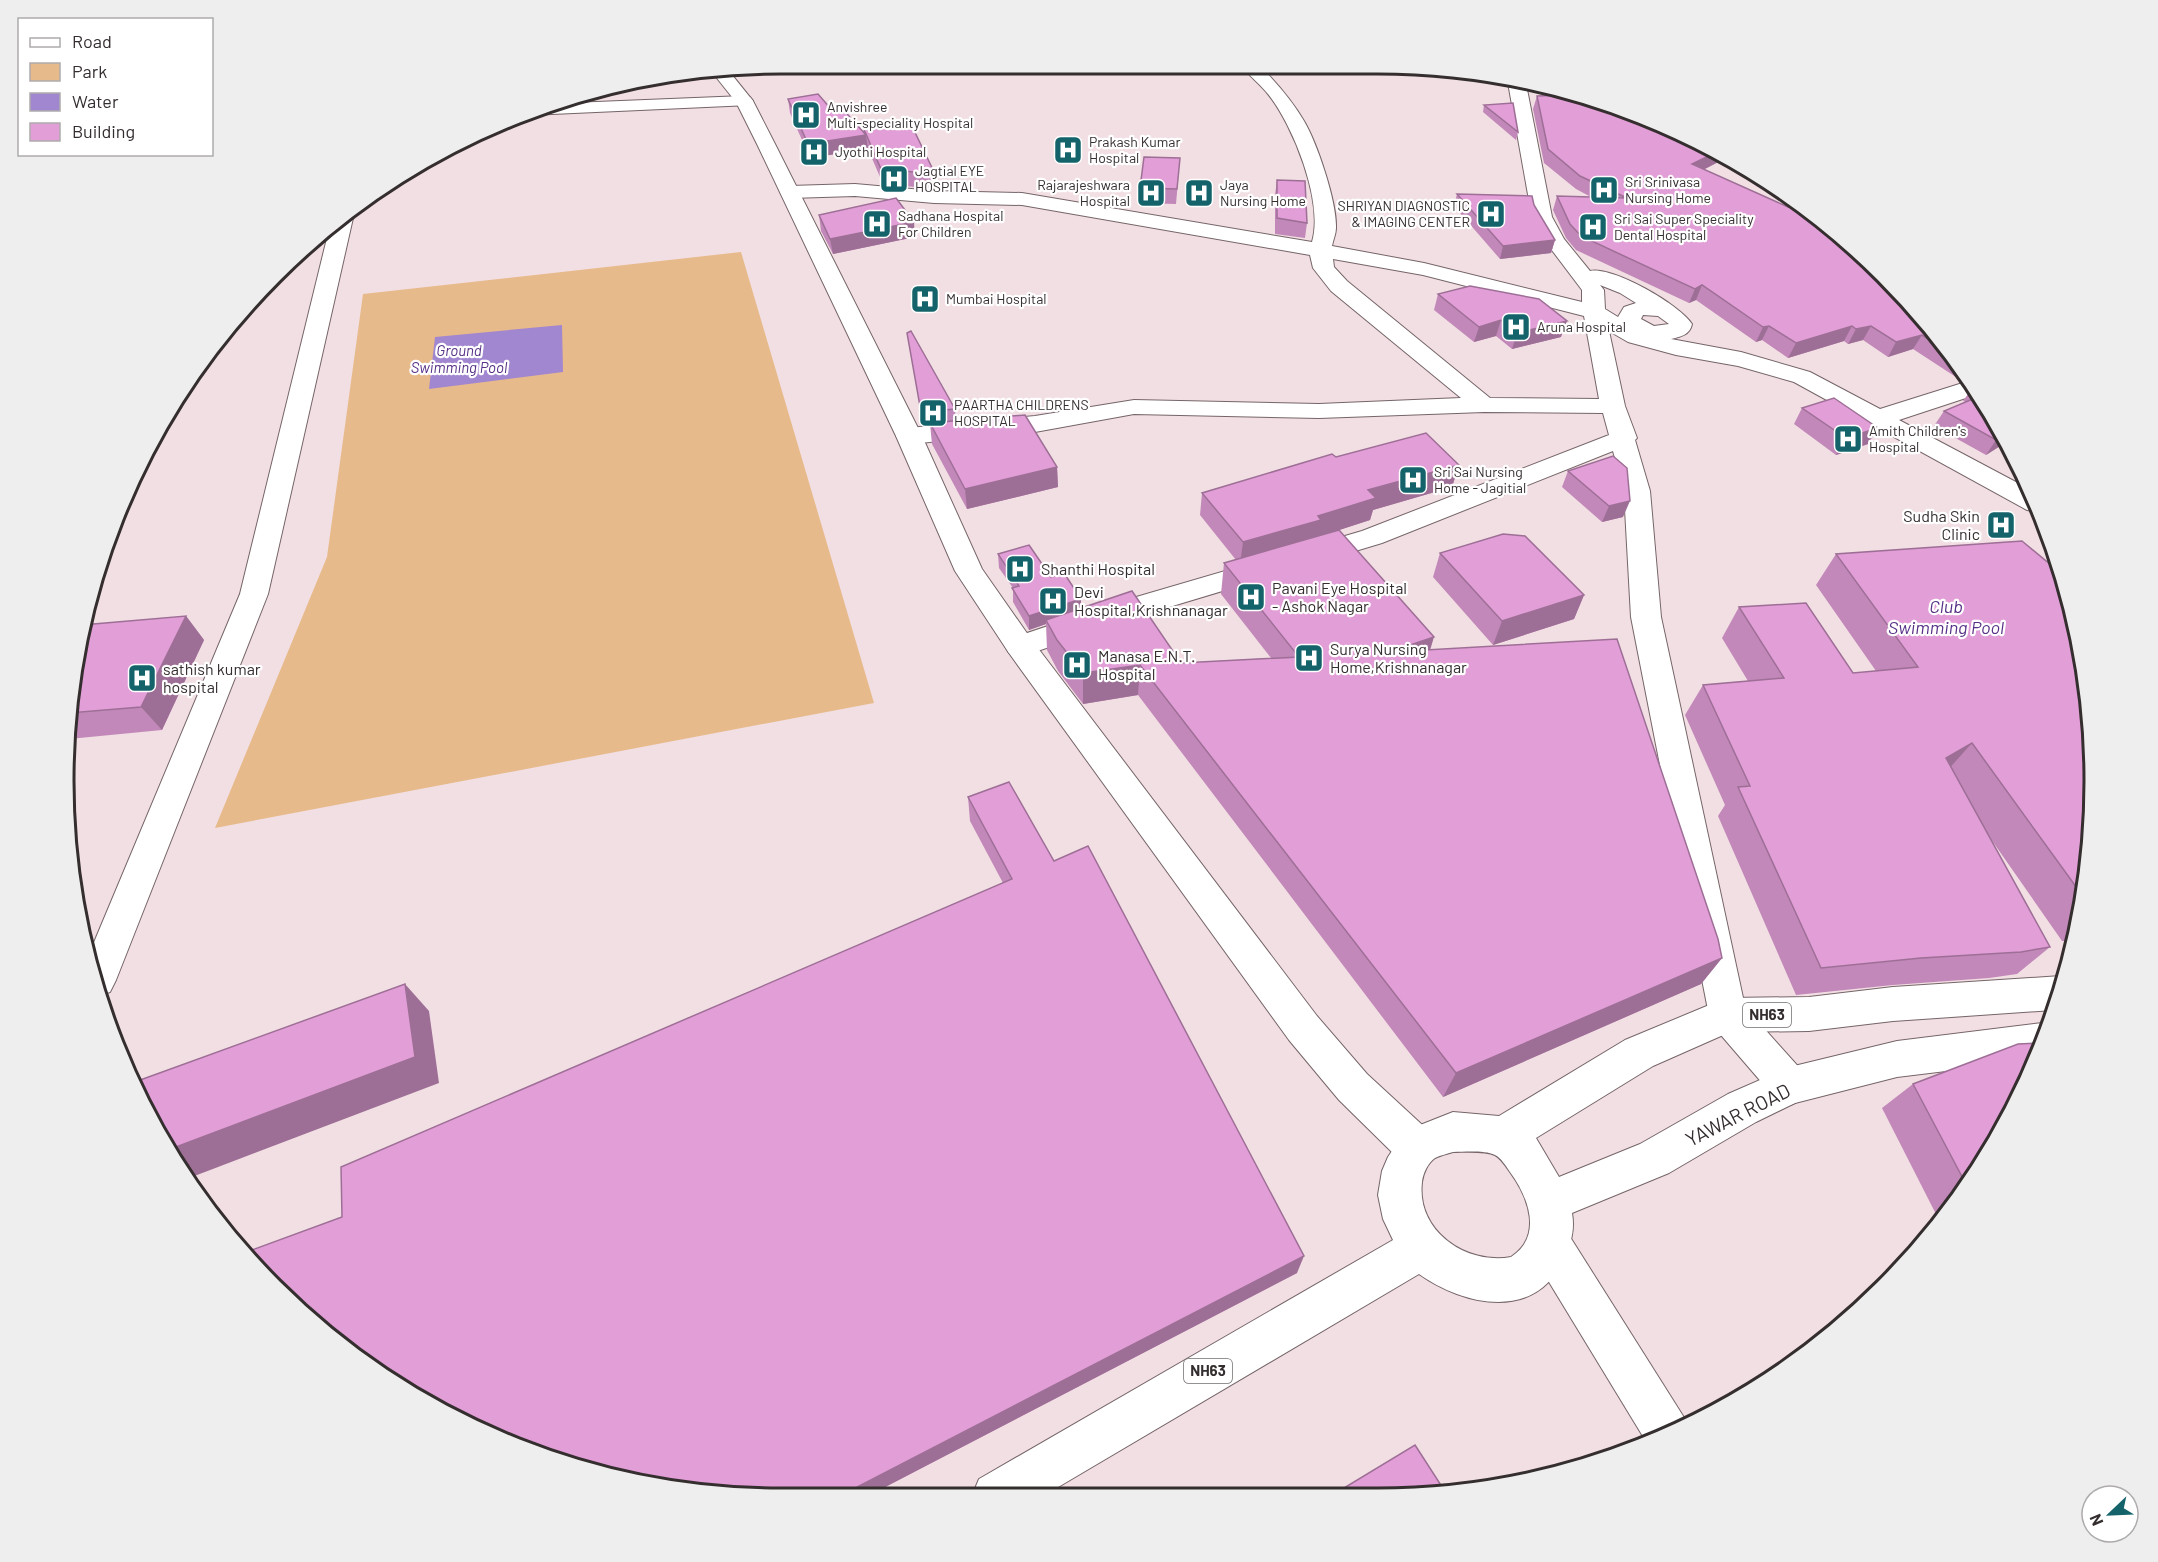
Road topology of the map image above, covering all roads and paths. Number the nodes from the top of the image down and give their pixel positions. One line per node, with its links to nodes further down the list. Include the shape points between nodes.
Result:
1 (1258, 74): 8 (main road, via 1296,122 1312,164 1326,229)
2 (724, 76): 4 (main road)
3 (1517, 87): 9 (main road, via 1542,217)
4 (744, 101): 5 (main road); 6 (main road)
5 (562, 109)
6 (790, 192): 8 (main road, via 855,190 1022,199); 16 (main road)
7 (340, 228): 20 (main road, via 254,594)
8 (1320, 250): 10 (main road, via 1424,270); 13 (main road, via 1324,268 1339,286)
9 (1585, 279): 10 (main road, via 1593,290); 11 (main road, via 1598,276 1628,288 1660,309 1637,309 1629,315)
10 (1594, 312): 11 (main road); 14 (main road)
11 (1636, 331): 15 (main road, via 1676,348 1741,359 1802,377)
12 (1966, 390): 15 (main road)
13 (1484, 405): 14 (main road); 16 (main road, via 1319,411 1134,407 1035,424)
14 (1613, 406): 17 (main road)
15 (1879, 418): 18 (main road)
16 (909, 436): 19 (main road, via 969,572)
17 (1624, 438): 19 (main road, via 1372,537); 22 (main road, via 1636,491 1646,617)
18 (2026, 498)
19 (1020, 646): 26 (main road, via 1303,1029 1353,1087)
20 (100, 972)
21 (2051, 994): 22 (main road, NH63, via 1809,1014)
22 (1728, 1015): 24 (main road); 25 (main road, NH63, via 1640,1053)
23 (2035, 1042): 24 (main road, YAWAR ROAD, via 1898,1059)
24 (1790, 1086): 27 (main road, YAWAR ROAD, via 1742,1108)
25 (1503, 1137): 26 (main road, via 1453,1132); 27 (main road, via 1535,1173)
26 (1416, 1147): 28 (main road, via 1404,1168 1400,1192 1404,1217)
27 (1549, 1223): 28 (main road, via 1538,1265 1517,1279 1491,1283 1463,1278); 29 (main road)
28 (1421, 1248): 30 (main road, NH63)
29 (1665, 1427)
30 (1042, 1483): 31 (main road, NH63)
31 (1024, 1488)

